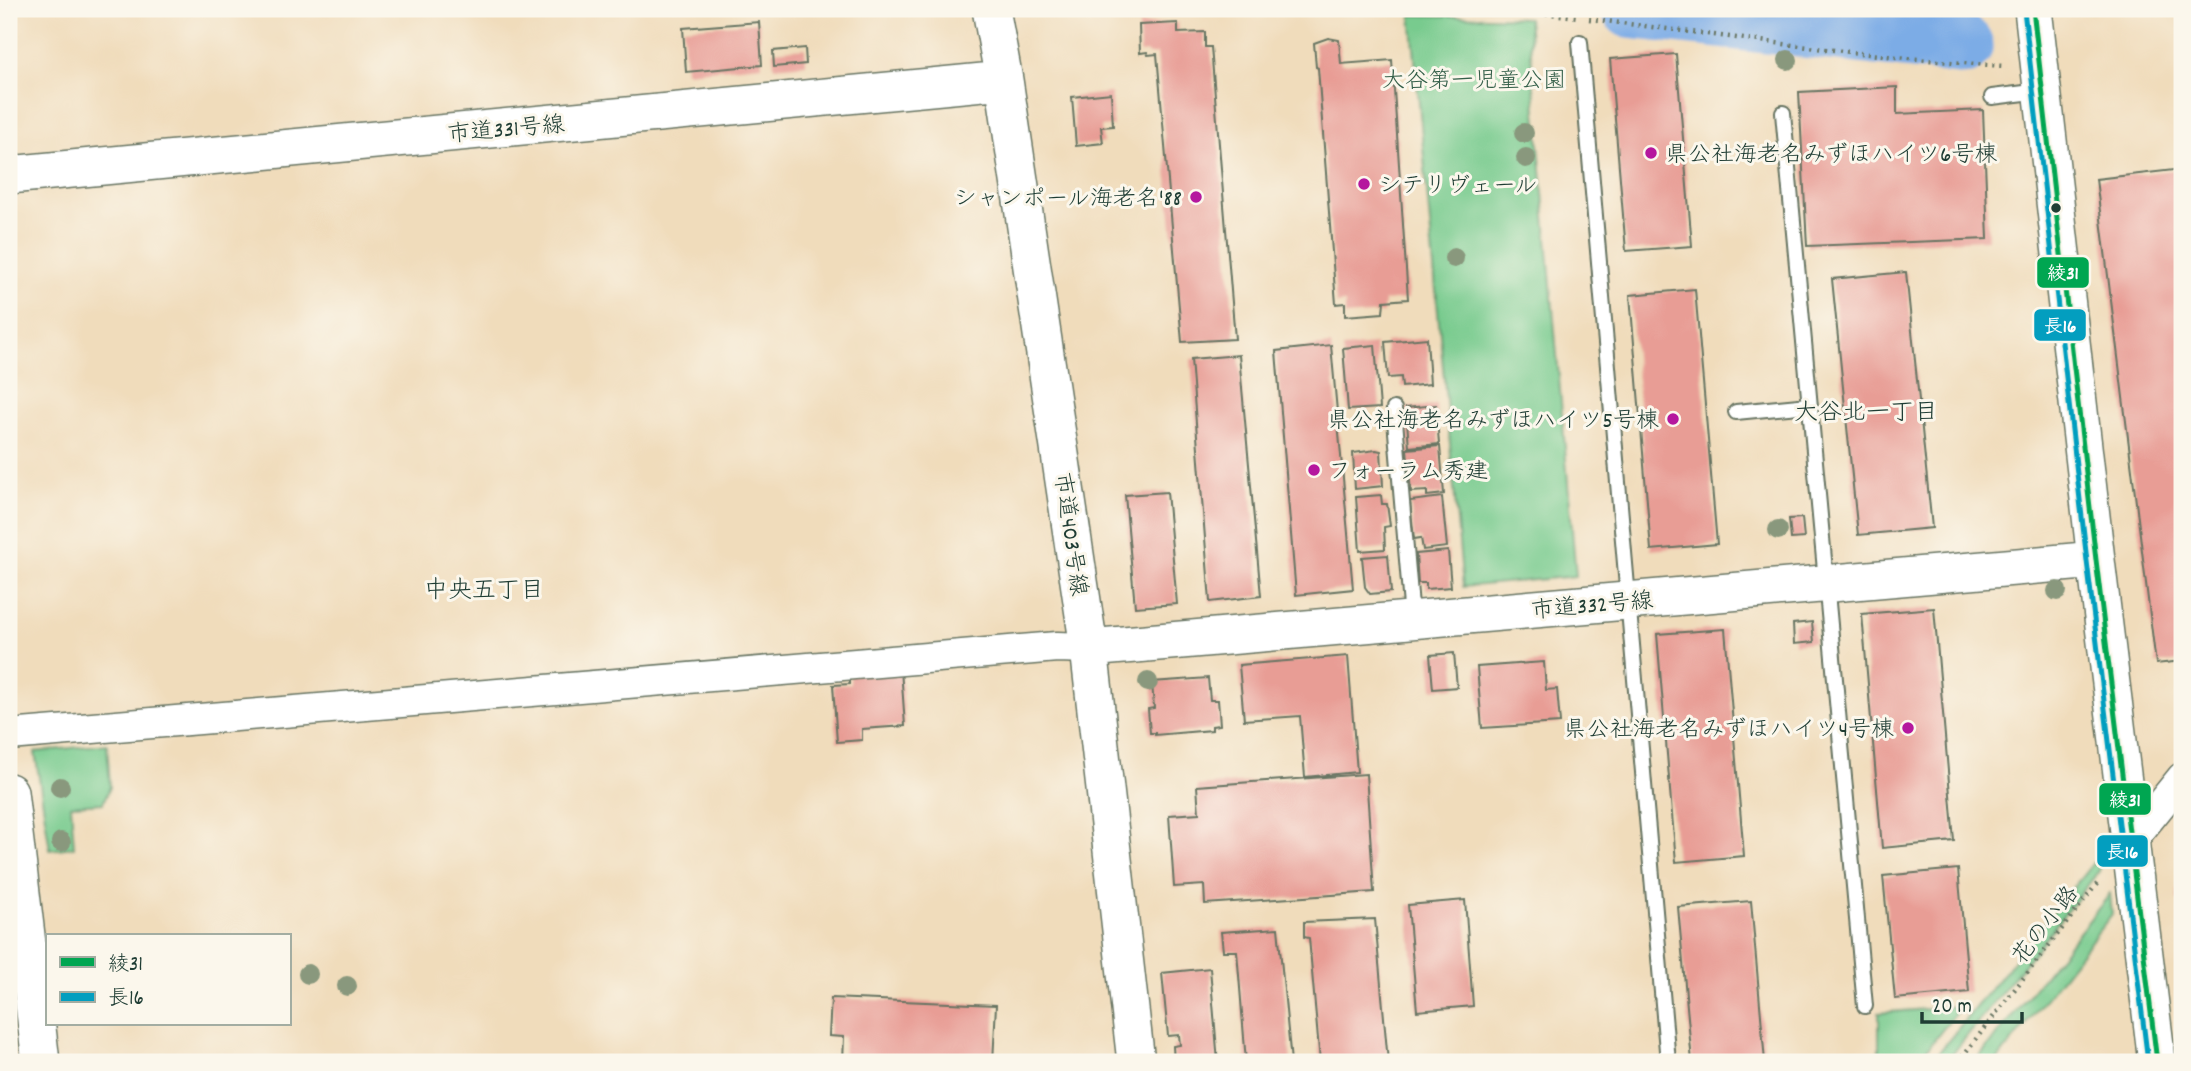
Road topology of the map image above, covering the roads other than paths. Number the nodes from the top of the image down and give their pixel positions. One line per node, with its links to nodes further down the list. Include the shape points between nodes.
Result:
1 (990, 9): 5 (street, 市道403号線)
2 (2032, 9): 4 (street)
3 (1580, 42): 14 (lane)
4 (2030, 79): 6 (lane); 12 (street)
5 (1004, 80): 8 (street, 市道331号線); 16 (street, 市道403号線)
6 (1992, 97)
7 (1783, 113): 9 (lane)
8 (9, 175)
9 (1810, 405): 11 (lane); 13 (lane)
10 (1394, 409): 15 (lane)
11 (1736, 412)
12 (2096, 560): 13 (street, 市道332号線); 20 (street)
13 (1826, 583): 14 (street, 市道332号線); 21 (lane)
14 (1628, 601): 15 (street, 市道332号線); 24 (lane)
15 (1413, 619): 16 (street, 市道332号線)
16 (1088, 648): 17 (street); 23 (street, 市道403号線)
17 (9, 735)
18 (2182, 778): 20 (street)
19 (9, 792): 22 (street)
20 (2131, 841): 25 (street, via 2153,976)
21 (1865, 1006)
22 (41, 1062)
23 (1136, 1062)
24 (1668, 1062)
25 (2157, 1062)

